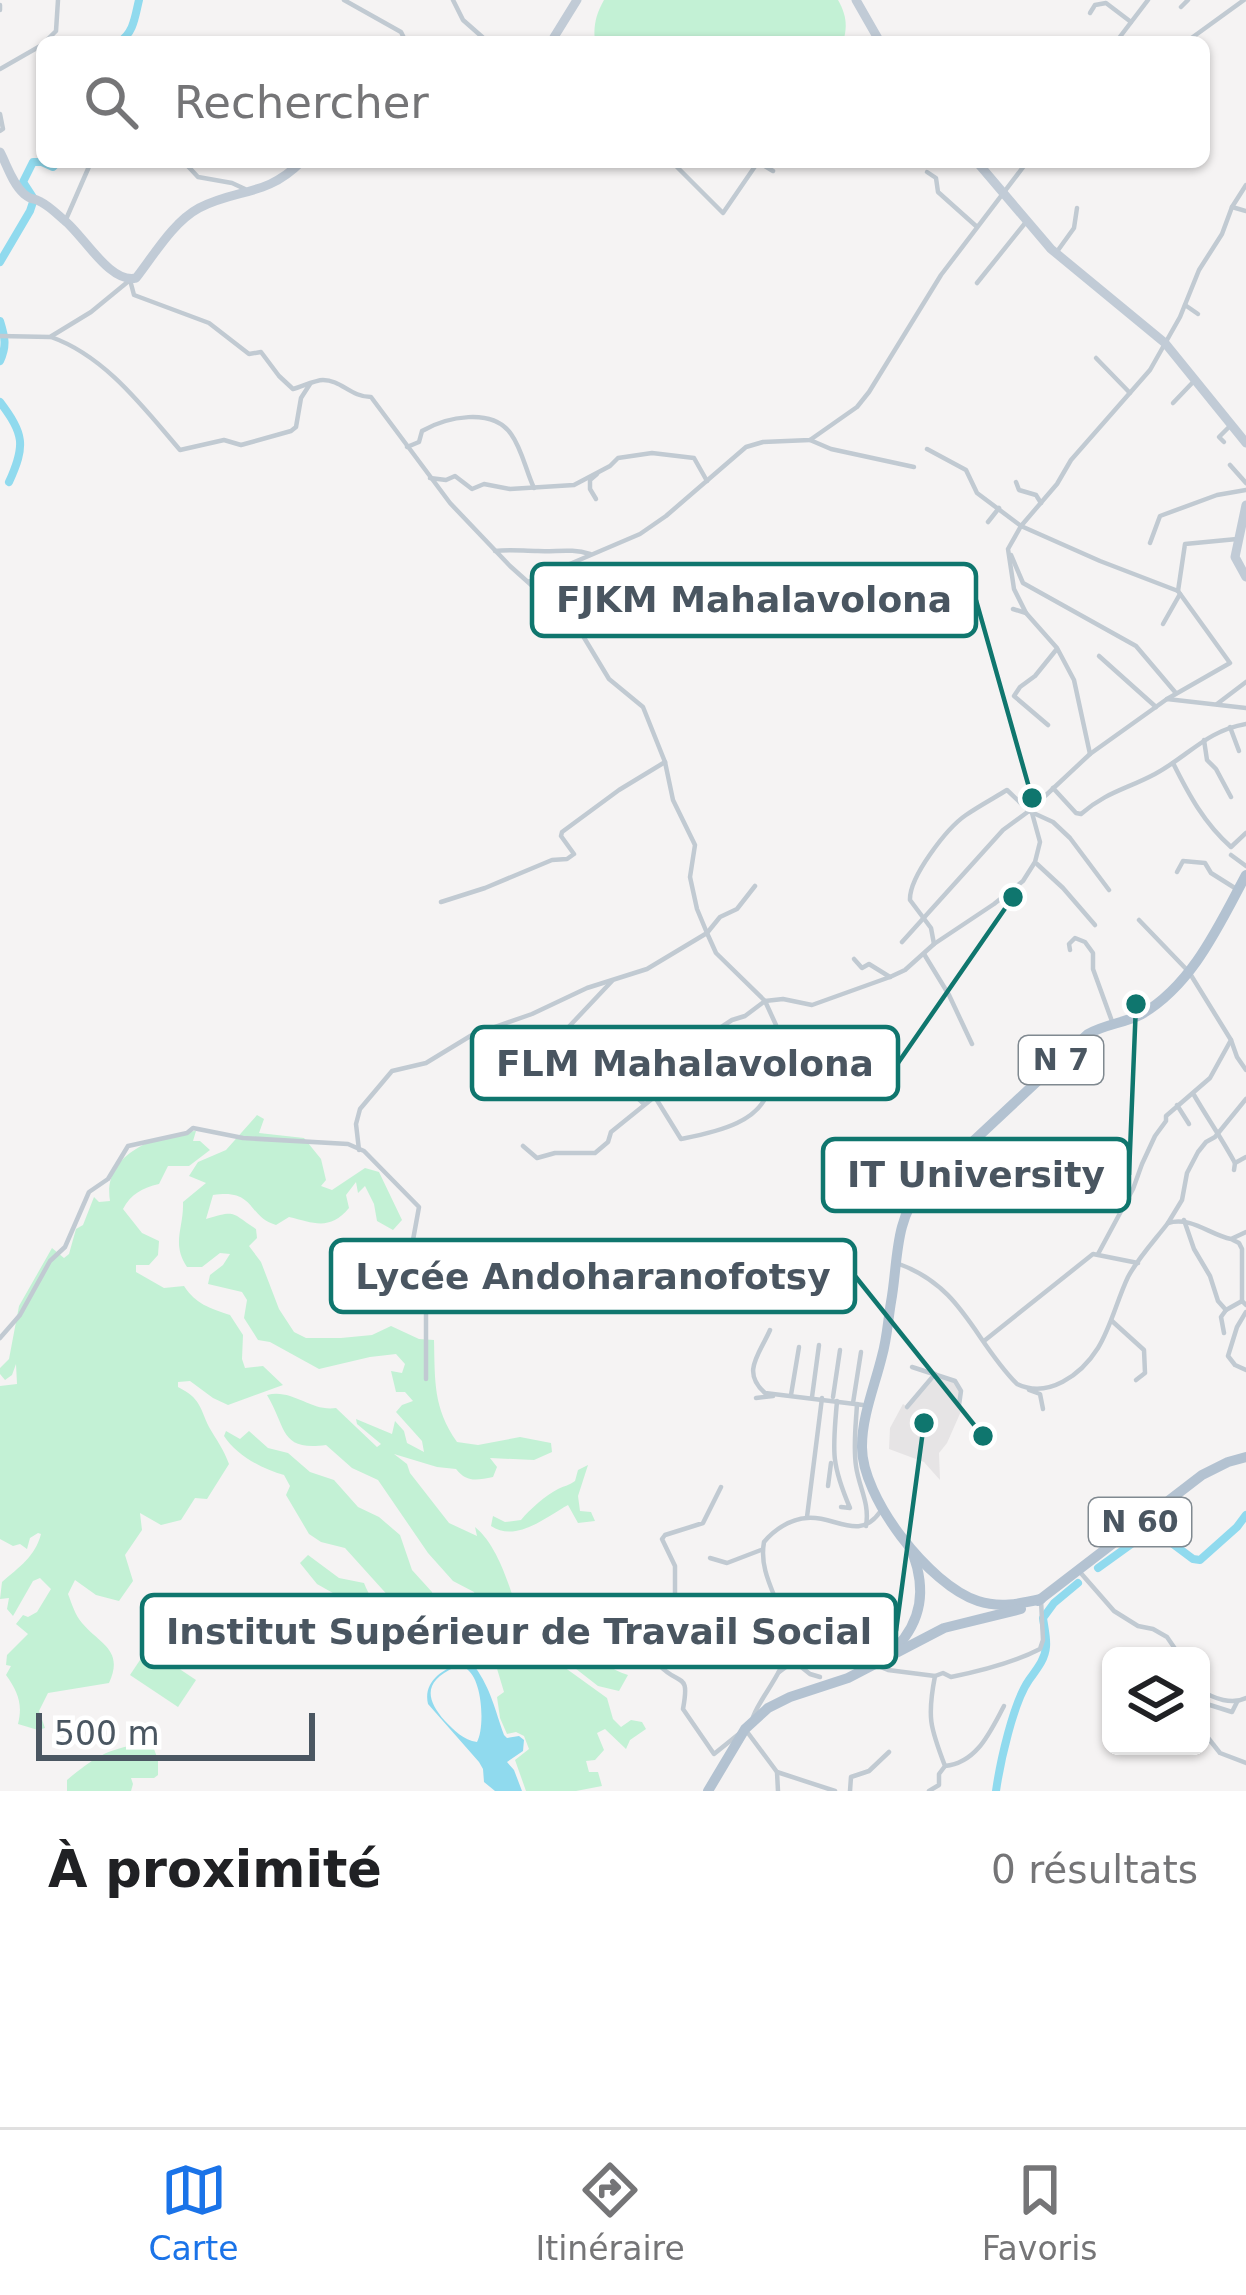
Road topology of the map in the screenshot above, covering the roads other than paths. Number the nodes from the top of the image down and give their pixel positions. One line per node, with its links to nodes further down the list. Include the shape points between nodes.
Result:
1 (58, 0): 12 (street)
2 (344, 0): 13 (street)
3 (453, 0): 14 (street)
4 (577, 0): 15 (street)
5 (856, 0): 16 (street)
6 (1148, 0): 11 (street)
7 (1188, 0): 9 (street)
8 (1244, 0): 18 (street)
9 (1181, 7)
10 (1090, 13): 11 (street, via 1106,3)
11 (1131, 22): 17 (street)
12 (51, 36)
13 (402, 36)
14 (481, 36)
15 (554, 36)
16 (877, 36)
17 (1120, 36)
18 (1194, 36)
19 (36, 48): 20 (street)
20 (0, 68)
21 (0, 114): 22 (street)
22 (0, 131)
23 (0, 152): 40 (street, via 23,193)
24 (88, 168): 40 (street)
25 (190, 168): 35 (street)
26 (295, 168): 35 (street)
27 (678, 168): 28 (street, via 723,213)
28 (755, 168)
29 (768, 168): 32 (street)
30 (982, 168): 36 (street)
31 (1022, 168): 36 (street)
32 (772, 171)
33 (927, 172): 42 (street)
34 (1246, 185): 37 (street)
35 (250, 192): 44 (street, via 196,210)
36 (1002, 193): 41 (street); 42 (street)
37 (1232, 207): 39 (street); 46 (street)
38 (1077, 208): 43 (street)
39 (1246, 211)
40 (65, 220): 44 (street)
41 (1026, 222): 43 (street); 45 (street)
42 (976, 226): 57 (street, via 869,392)
43 (1056, 253): 50 (street)
44 (130, 280): 49 (street); 53 (street, via 134,295 209,323 249,354 261,352 293,389)
45 (977, 283)
46 (1185, 305): 47 (street); 50 (street)
47 (1198, 314)
48 (0, 336): 49 (street)
49 (50, 337): 53 (street, via 94,359 180,450 291,431)
50 (1165, 344): 52 (street); 54 (street)
51 (1096, 358): 54 (street)
52 (1195, 380): 55 (street); 56 (street)
53 (310, 384): 60 (street, via 324,380 371,397)
54 (1130, 393): 71 (street)
55 (1173, 403)
56 (1232, 425): 58 (street, via 1219,437); 59 (street)
57 (810, 440): 63 (street); 66 (street, via 746,447)
58 (1224, 442)
59 (1246, 443)
60 (407, 447): 65 (street); 69 (street, via 443,419 492,422 509,430)
61 (927, 449): 73 (street, via 966,470 977,493)
62 (1230, 465): 68 (street)
63 (914, 467)
64 (600, 472): 66 (street, via 618,458 652,453 694,458); 69 (street); 70 (street, via 590,480)
65 (430, 478): 69 (street); 79 (street)
66 (707, 481): 80 (street, via 640,534)
67 (1016, 482): 71 (street)
68 (1246, 487): 77 (street, via 1160,516)
69 (535, 489)
70 (596, 499)
71 (1041, 503): 75 (street)
72 (1246, 505): 76 (street)
73 (999, 508): 74 (street); 75 (street)
74 (988, 522)
75 (1021, 526): 78 (street); 83 (street)
76 (1238, 538): 81 (street, via 1235,557); 83 (street, via 1185,544)
77 (1150, 543)
78 (1008, 549): 85 (street); 90 (street, via 1023,583 1136,646)
79 (495, 551): 80 (street, via 574,548); 82 (street)
80 (594, 555): 82 (street)
81 (1246, 577)
82 (527, 582): 101 (street, via 577,626 609,679 643,707)
83 (1179, 592): 86 (street); 90 (street, via 1230,663)
84 (1013, 609): 85 (street)
85 (1026, 613): 87 (street)
86 (1163, 625)
87 (1057, 648): 96 (street, via 1014,697); 100 (street, via 1074,680)
88 (1099, 656): 93 (street)
89 (1246, 682): 92 (street)
90 (1175, 692): 91 (street)
91 (1167, 699): 92 (street); 93 (street)
92 (1216, 705): 94 (street)
93 (1156, 707): 100 (street)
94 (1246, 708)
95 (1246, 724): 97 (street)
96 (1048, 725)
97 (1230, 727): 98 (street); 99 (street)
98 (1204, 740): 102 (street); 104 (street)
99 (1239, 751)
100 (1090, 754): 103 (street)
101 (665, 762): 115 (street, via 562,832 571,857); 119 (street, via 695,845 690,877)
102 (1173, 763): 103 (street, via 1081,814); 106 (street, via 1216,834 1231,848)
103 (1053, 788): 105 (street)
104 (1231, 797)
105 (1031, 812): 108 (street); 113 (street, via 1070,838); 116 (street, via 994,838); 116 (street, via 1007,790 964,816 910,888)
106 (1246, 833)
107 (1231, 855): 109 (street)
108 (1036, 862): 118 (street); 121 (street, via 1023,881)
109 (1246, 866)
110 (1177, 872): 114 (street, via 1183,861 1204,863)
111 (1246, 875): 114 (main road, N 7)
112 (755, 886): 119 (street)
113 (1108, 890)
114 (1238, 890): 125 (main road, N 7)
115 (441, 902)
116 (922, 920): 120 (street); 121 (street)
117 (1139, 920): 125 (street)
118 (1095, 925)
119 (707, 933): 127 (street); 128 (street, via 716,953)
120 (902, 942)
121 (934, 944): 123 (street)
122 (1070, 950): 129 (street, via 1076,938 1090,947)
123 (924, 954): 126 (street); 131 (street)
124 (854, 959): 126 (street)
125 (1190, 972): 129 (main road, N 7, via 1149,1010); 130 (street)
126 (890, 977): 128 (street, via 812,1005)
127 (612, 982): 135 (street); 143 (street, via 392,1071 360,1109)
128 (765, 1001): 132 (street); 136 (street, via 776,1025 765,1064 769,1084 744,1120 681,1139)
129 (1113, 1024): 146 (main road, N 7, via 1088,1034)
130 (1231, 1040): 133 (street); 134 (street)
131 (972, 1044)
132 (685, 1051): 136 (street); 138 (street, via 635,1054 622,1069 625,1086)
133 (1246, 1070)
134 (1194, 1095): 139 (street); 141 (street)
135 (508, 1096)
136 (655, 1097): 138 (street)
137 (1246, 1099): 141 (street)
138 (644, 1104): 142 (street, via 595,1153 537,1158)
139 (1177, 1105): 140 (street); 151 (street)
140 (1189, 1124)
141 (1218, 1133): 144 (street, via 1235,1167); 148 (street, via 1198,1152)
142 (523, 1146)
143 (359, 1150): 159 (street, via 193,1128 128,1146 108,1179 89,1192 65,1247); 168 (street, via 419,1207 413,1240 426,1290)
144 (1246, 1157)
145 (865, 1195): 146 (street)
146 (911, 1201): 153 (main road)
147 (1184, 1220): 148 (street); 150 (street); 155 (street)
148 (1168, 1222): 152 (street)
149 (1246, 1232): 150 (street)
150 (1231, 1239): 154 (street, via 1242,1249)
151 (1098, 1254): 152 (street); 160 (street)
152 (1138, 1263): 156 (street)
153 (898, 1264): 160 (street, via 938,1284); 177 (main road, via 884,1352)
154 (1245, 1306): 155 (street); 166 (street, via 1228,1356)
155 (1226, 1310): 158 (street)
156 (1110, 1319): 169 (street, via 1142,1346 1145,1372); 170 (street, via 1075,1374 1049,1388)
157 (770, 1330): 171 (street, via 752,1376 765,1393)
158 (1224, 1333)
159 (0, 1338)
160 (984, 1341): 170 (street)
161 (819, 1345): 173 (street)
162 (799, 1348): 172 (street)
163 (840, 1350): 176 (street)
164 (861, 1352): 177 (street)
165 (912, 1367): 167 (street)
166 (1246, 1370)
167 (935, 1374): 178 (street, via 955,1381); 179 (street)
168 (426, 1379)
169 (1136, 1380)
170 (1023, 1388): 180 (street, via 1040,1394)
171 (778, 1394): 172 (street); 174 (street)
172 (791, 1395): 173 (street)
173 (812, 1397): 175 (street)
174 (756, 1398)
175 (822, 1398): 176 (street); 187 (street)
176 (835, 1400): 177 (street); 181 (street)
177 (860, 1404): 186 (main road, via 862,1460); 188 (street, via 854,1446)
178 (959, 1405)
179 (907, 1407)
180 (1043, 1409)
181 (832, 1457): 183 (street); 185 (street, via 854,1509)
182 (1246, 1457): 192 (main road, N 60, via 1202,1475)
183 (828, 1486)
184 (721, 1487): 207 (street, via 703,1523 662,1539 691,1625 657,1660 685,1683 683,1709 714,1754)
185 (841, 1507)
186 (883, 1507): 188 (street); 189 (main road)
187 (807, 1517): 188 (street); 190 (street, via 775,1531)
188 (866, 1526)
189 (909, 1546): 193 (main road); 195 (main road)
190 (762, 1549): 191 (street, via 727,1563); 200 (street, via 787,1643)
191 (710, 1558)
192 (1079, 1570): 194 (main road, N 60); 197 (street, via 1114,1611)
193 (953, 1589): 194 (main road, via 997,1605); 195 (main road, via 930,1588); 196 (main road, via 963,1609)
194 (1041, 1599): 196 (main road); 201 (street, via 1040,1649)
195 (920, 1603): 196 (main road, via 928,1623); 199 (main road, via 906,1637)
196 (947, 1628): 199 (main road)
197 (1174, 1647)
198 (795, 1662): 199 (street, via 819,1642); 200 (street); 202 (street)
199 (877, 1662): 201 (street); 207 (main road, via 767,1708)
200 (777, 1673): 207 (street)
201 (935, 1676): 210 (street, via 928,1703)
202 (820, 1677)
203 (1210, 1696): 205 (street)
204 (1246, 1698): 205 (street)
205 (1237, 1702): 209 (street, via 1232,1712 1206,1706 1201,1730 1220,1753)
206 (1004, 1706): 210 (street, via 978,1750)
207 (748, 1725): 211 (street); 213 (main road)
208 (890, 1752): 217 (street, via 851,1777)
209 (1246, 1763)
210 (945, 1766): 212 (street)
211 (777, 1772): 215 (street); 216 (street)
212 (939, 1785): 218 (street); 219 (street)
213 (709, 1790): 214 (street)
214 (721, 1791)
215 (778, 1791)
216 (835, 1791)
217 (850, 1791)
218 (929, 1791)
219 (945, 1791)

